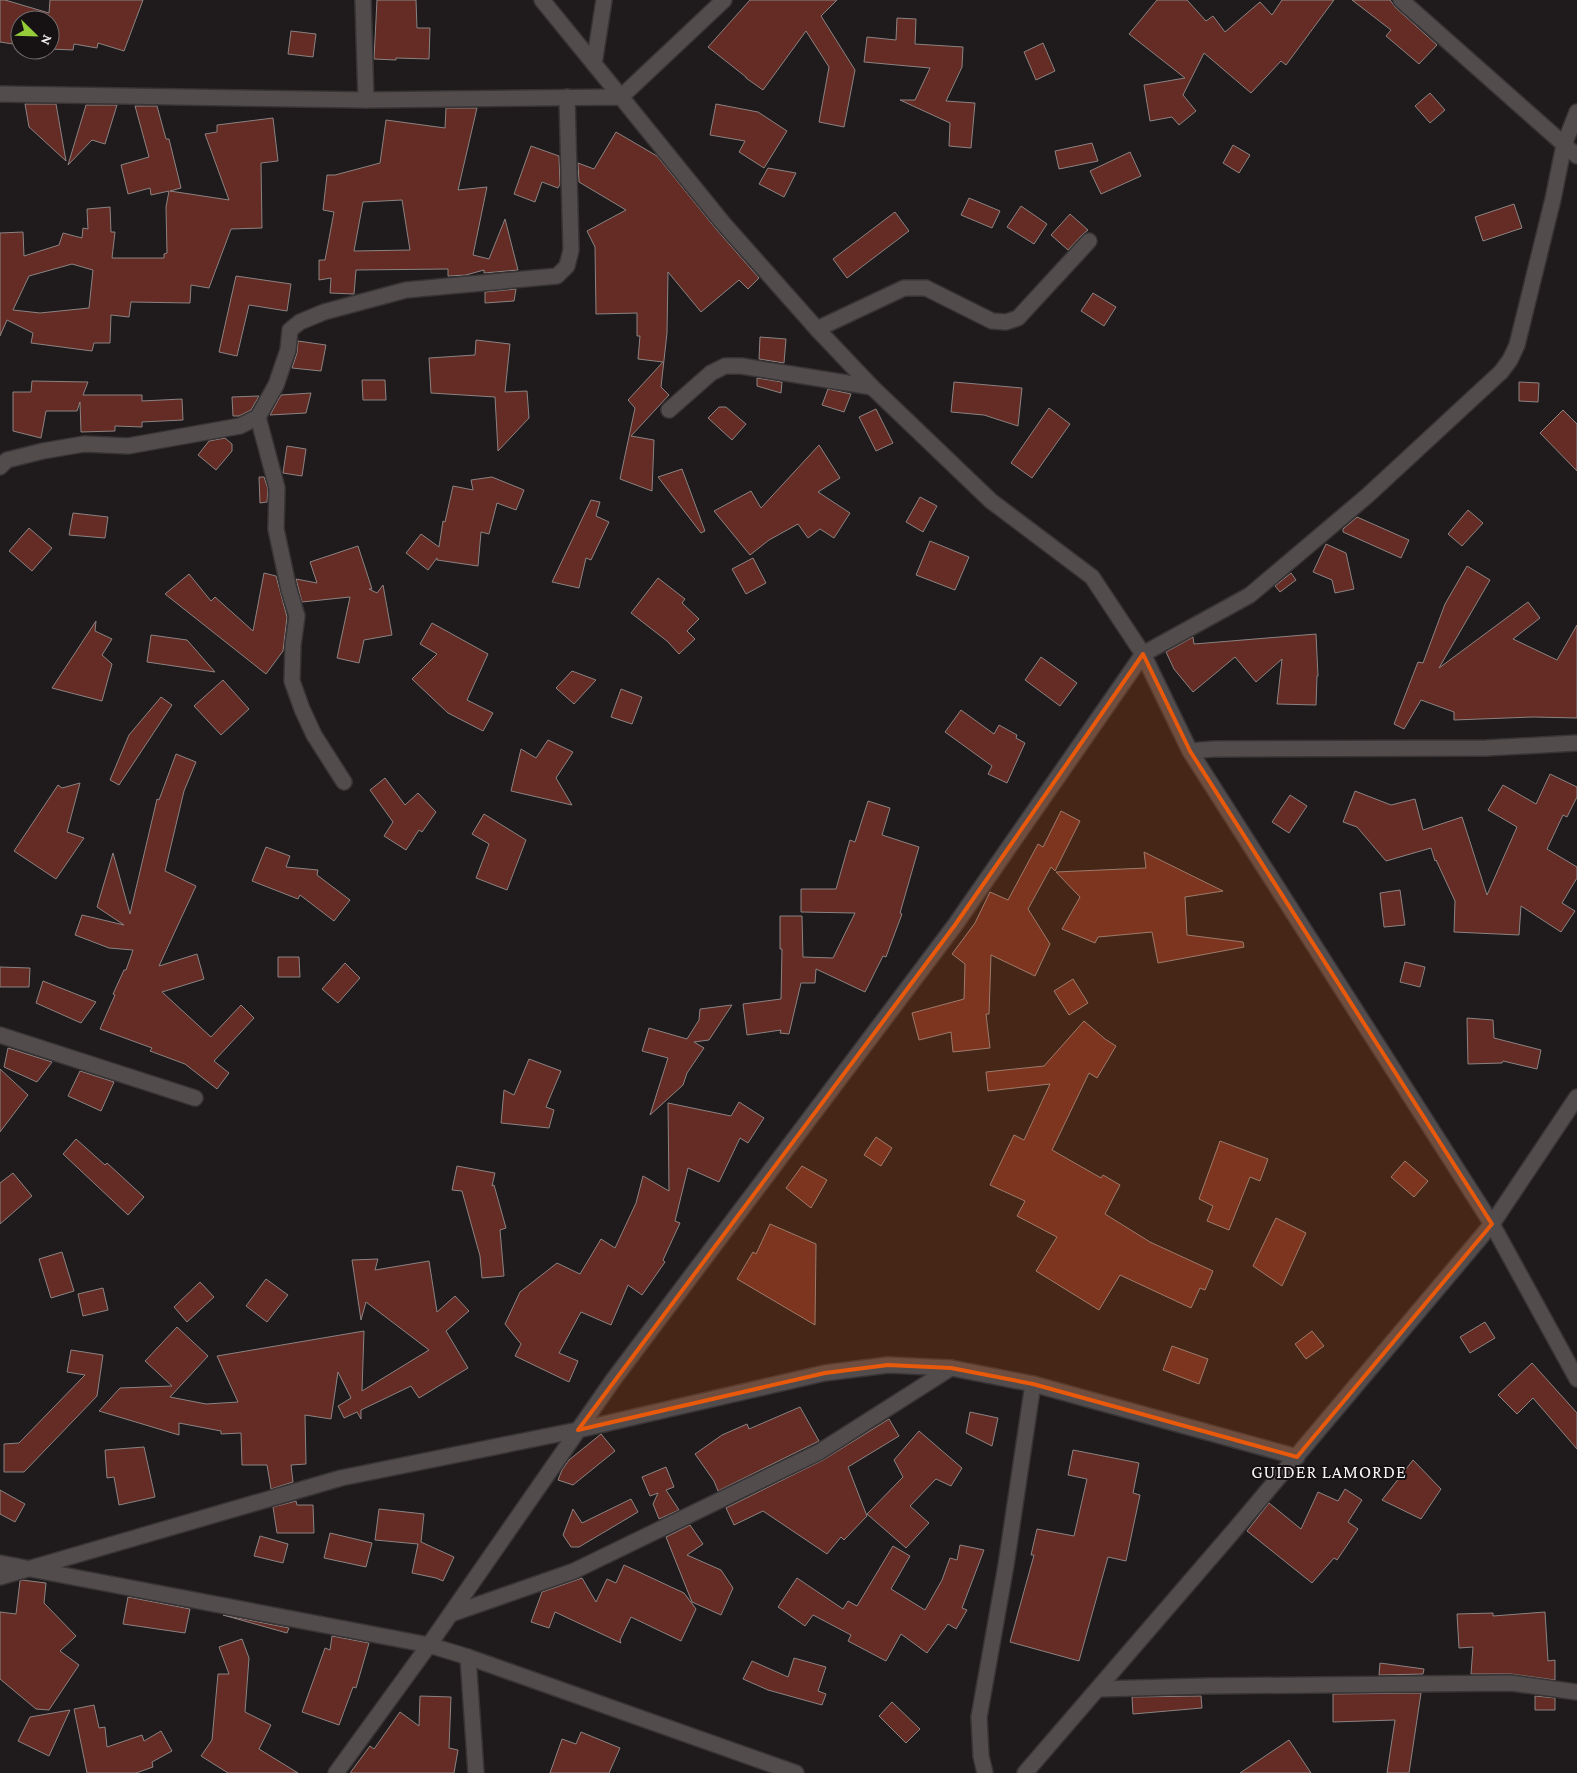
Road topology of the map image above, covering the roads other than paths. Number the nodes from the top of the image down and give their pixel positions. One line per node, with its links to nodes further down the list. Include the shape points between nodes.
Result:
1 (363, 0): 10 (street)
2 (542, 0): 6 (street)
3 (604, 0): 6 (street)
4 (724, 0): 9 (street)
5 (1401, 0): 12 (street)
6 (594, 64): 9 (street)
7 (0, 94): 10 (street)
8 (567, 97): 9 (street); 10 (street); 18 (street, via 571,250 567,266 557,276 406,290 324,312 300,322 290,330 288,350 276,385)
9 (621, 97): 15 (street, via 723,223)
10 (366, 100)
11 (1577, 112): 12 (street)
12 (1564, 145): 13 (street); 20 (street, via 1517,345 1502,372 1368,496 1250,595)
13 (1577, 156)
14 (1088, 241): 15 (street, via 1018,318 1006,322 992,321 926,288 904,288)
15 (817, 329): 16 (street)
16 (872, 387): 17 (street, via 725,366 711,373); 20 (street, via 990,501 1092,577)
17 (669, 410)
18 (258, 417): 19 (street, via 240,426 128,446 84,444 42,451 7,460); 23 (street, via 277,488 276,530 297,616 292,681 314,735)
19 (0, 467)
20 (1143, 654): 22 (street); 31 (street, via 955,925)
21 (1577, 743): 22 (street, via 1486,748)
22 (1190, 751): 27 (street)
23 (344, 782)
24 (0, 1035): 26 (street)
25 (1577, 1097): 27 (street)
26 (195, 1098)
27 (1492, 1224): 29 (street); 32 (street)
28 (951, 1368): 30 (street); 31 (street, via 888,1366 825,1373); 36 (street, via 819,1452 574,1571)
29 (1577, 1379)
30 (1033, 1384): 32 (street); 44 (street, via 979,1717)
31 (578, 1430): 34 (street, via 341,1478); 36 (street)
32 (1297, 1458): 39 (street)
33 (0, 1563): 34 (street)
34 (31, 1569): 35 (street); 37 (street)
35 (0, 1577)
36 (450, 1614): 37 (street)
37 (429, 1645): 38 (street); 41 (street)
38 (468, 1657): 42 (street); 43 (street)
39 (1098, 1689): 40 (street, via 1511,1683); 45 (street)
40 (1577, 1692)
41 (336, 1773)
42 (476, 1773)
43 (796, 1773)
44 (985, 1773)
45 (1025, 1773)

